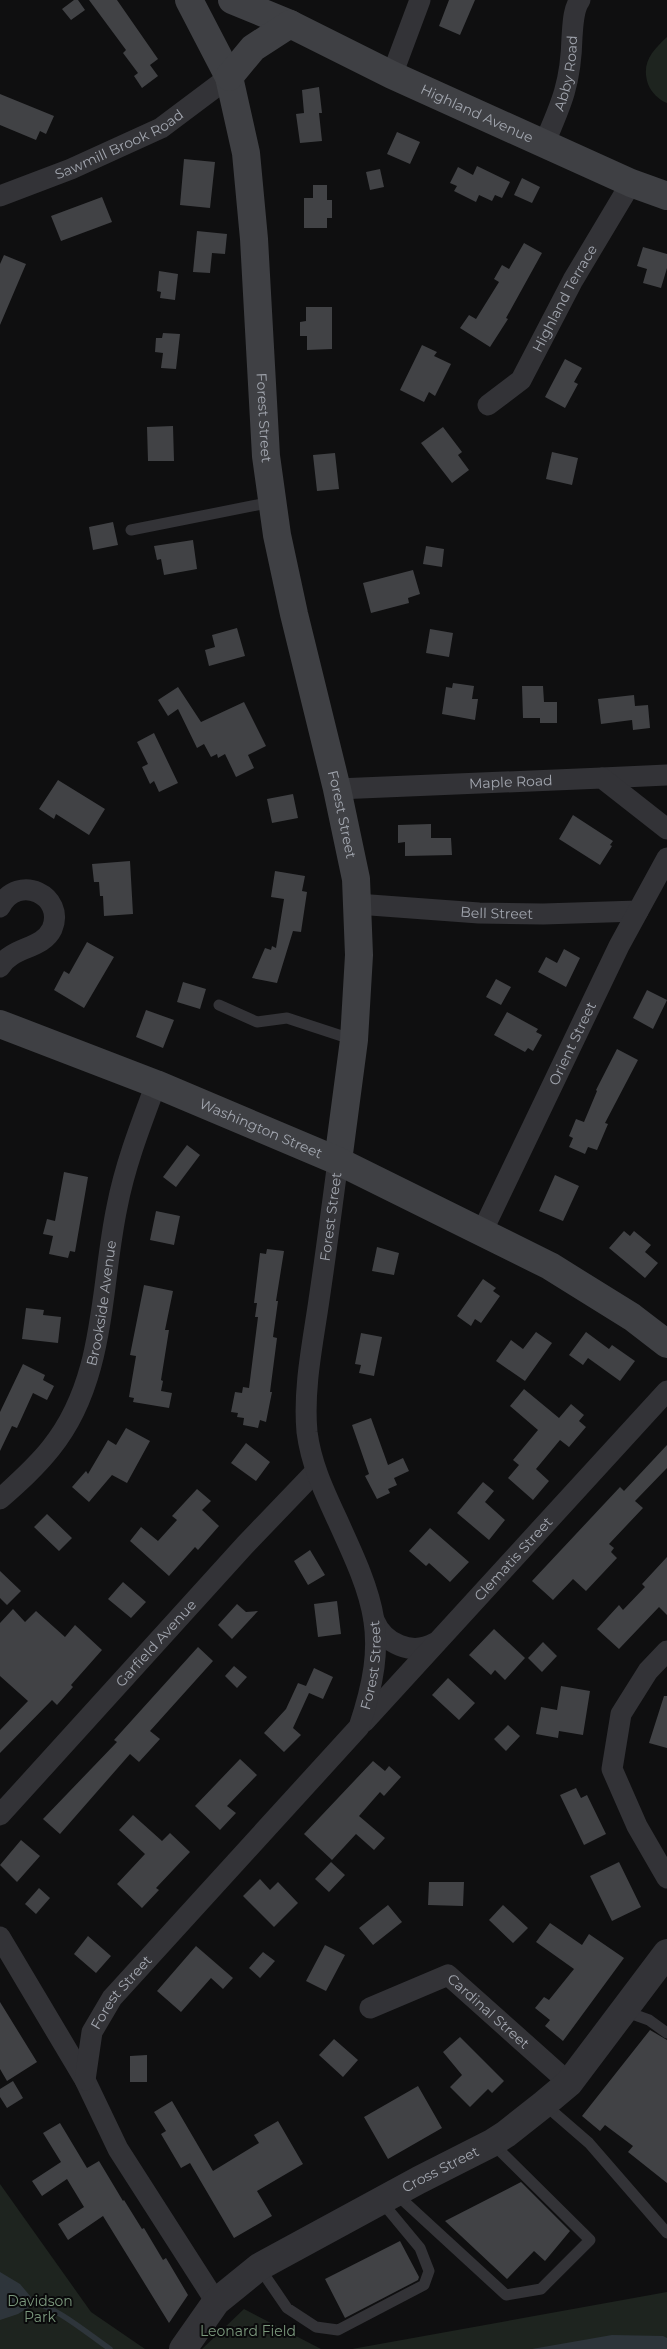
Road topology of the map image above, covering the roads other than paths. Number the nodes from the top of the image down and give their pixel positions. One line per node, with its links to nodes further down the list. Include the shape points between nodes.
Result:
1 (189, 0): 7 (main road, Forest Street)
2 (232, 0): 5 (main road, Highland Avenue)
3 (420, 0): 6 (street)
4 (580, 0): 8 (street, Abby Road, via 573,23 571,70 564,99)
5 (290, 24): 6 (main road, Highland Avenue); 7 (main road, via 253,48)
6 (392, 75): 8 (main road, Highland Avenue)
7 (230, 78): 10 (street, Sawmill Brook Road, via 161,128 71,169); 13 (main road, Forest Street, via 247,163 266,456)
8 (544, 144): 9 (main road, Highland Avenue)
9 (631, 182): 11 (main road, Highland Avenue); 12 (street, Highland Terrace, via 573,280 521,380)
10 (0, 196)
11 (667, 196)
12 (488, 405)
13 (272, 502): 14 (lane); 17 (main road, Forest Street, via 294,614)
14 (131, 530)
15 (667, 775): 16 (street, Maple Road)
16 (602, 778): 17 (street, Maple Road); 18 (street)
17 (337, 789): 20 (main road, Forest Street, via 356,879)
18 (667, 829)
19 (667, 858): 22 (street, Orient Street)
20 (357, 904): 22 (street, Bell Street, via 479,913); 26 (main road, Forest Street, via 359,954)
21 (0, 907): 23 (street, via 8,895 28,889 46,898 54,914 52,928 44,939 15,953)
22 (638, 911): 29 (street, Orient Street)
23 (0, 967)
24 (219, 1005): 26 (lane, via 257,1022 288,1018)
25 (0, 1024): 27 (main road, Washington Street)
26 (354, 1040): 28 (main road, Forest Street)
27 (156, 1084): 28 (main road, Washington Street); 33 (street, Brookside Avenue, via 117,1204 94,1359 85,1387 52,1448)
28 (338, 1160): 29 (main road, Washington Street); 32 (street, Forest Street, via 309,1377 307,1429)
29 (482, 1232): 30 (main road, Washington Street, via 575,1280)
30 (667, 1344)
31 (667, 1391): 35 (street, Clematis Street)
32 (315, 1472): 34 (street, Forest Street, via 363,1578); 38 (street, Garfield Avenue)
33 (0, 1499)
34 (374, 1620): 35 (street, via 384,1635 402,1646 423,1649); 37 (street, Forest Street, via 374,1670)
35 (435, 1643): 37 (street, Clematis Street)
36 (667, 1651): 39 (street, via 648,1671 621,1714 612,1769 637,1826)
37 (359, 1727): 45 (street, Forest Street, via 112,1998 92,2032)
38 (0, 1814)
39 (667, 1878)
40 (0, 1937): 45 (street)
41 (667, 1953): 43 (street, Cross Street)
42 (370, 2008): 46 (street, Cardinal Street, via 448,1975)
43 (624, 2012): 44 (lane, via 649,2020); 46 (street, Cross Street)
44 (667, 2033)
45 (85, 2080): 52 (street, via 118,2149)
46 (569, 2083): 47 (street, Cross Street)
47 (544, 2104): 48 (street, Cross Street); 50 (lane, via 589,2143)
48 (492, 2143): 49 (street, Cross Street); 49 (lane, via 590,2240 541,2289 506,2296)
49 (388, 2197): 51 (street, Cross Street); 51 (lane, via 420,2248 428,2271 424,2285 338,2330 316,2328 287,2308)
50 (667, 2233)
51 (259, 2267): 52 (street, Cross Street)
52 (216, 2302): 53 (street, Cross Street)
53 (183, 2349)

